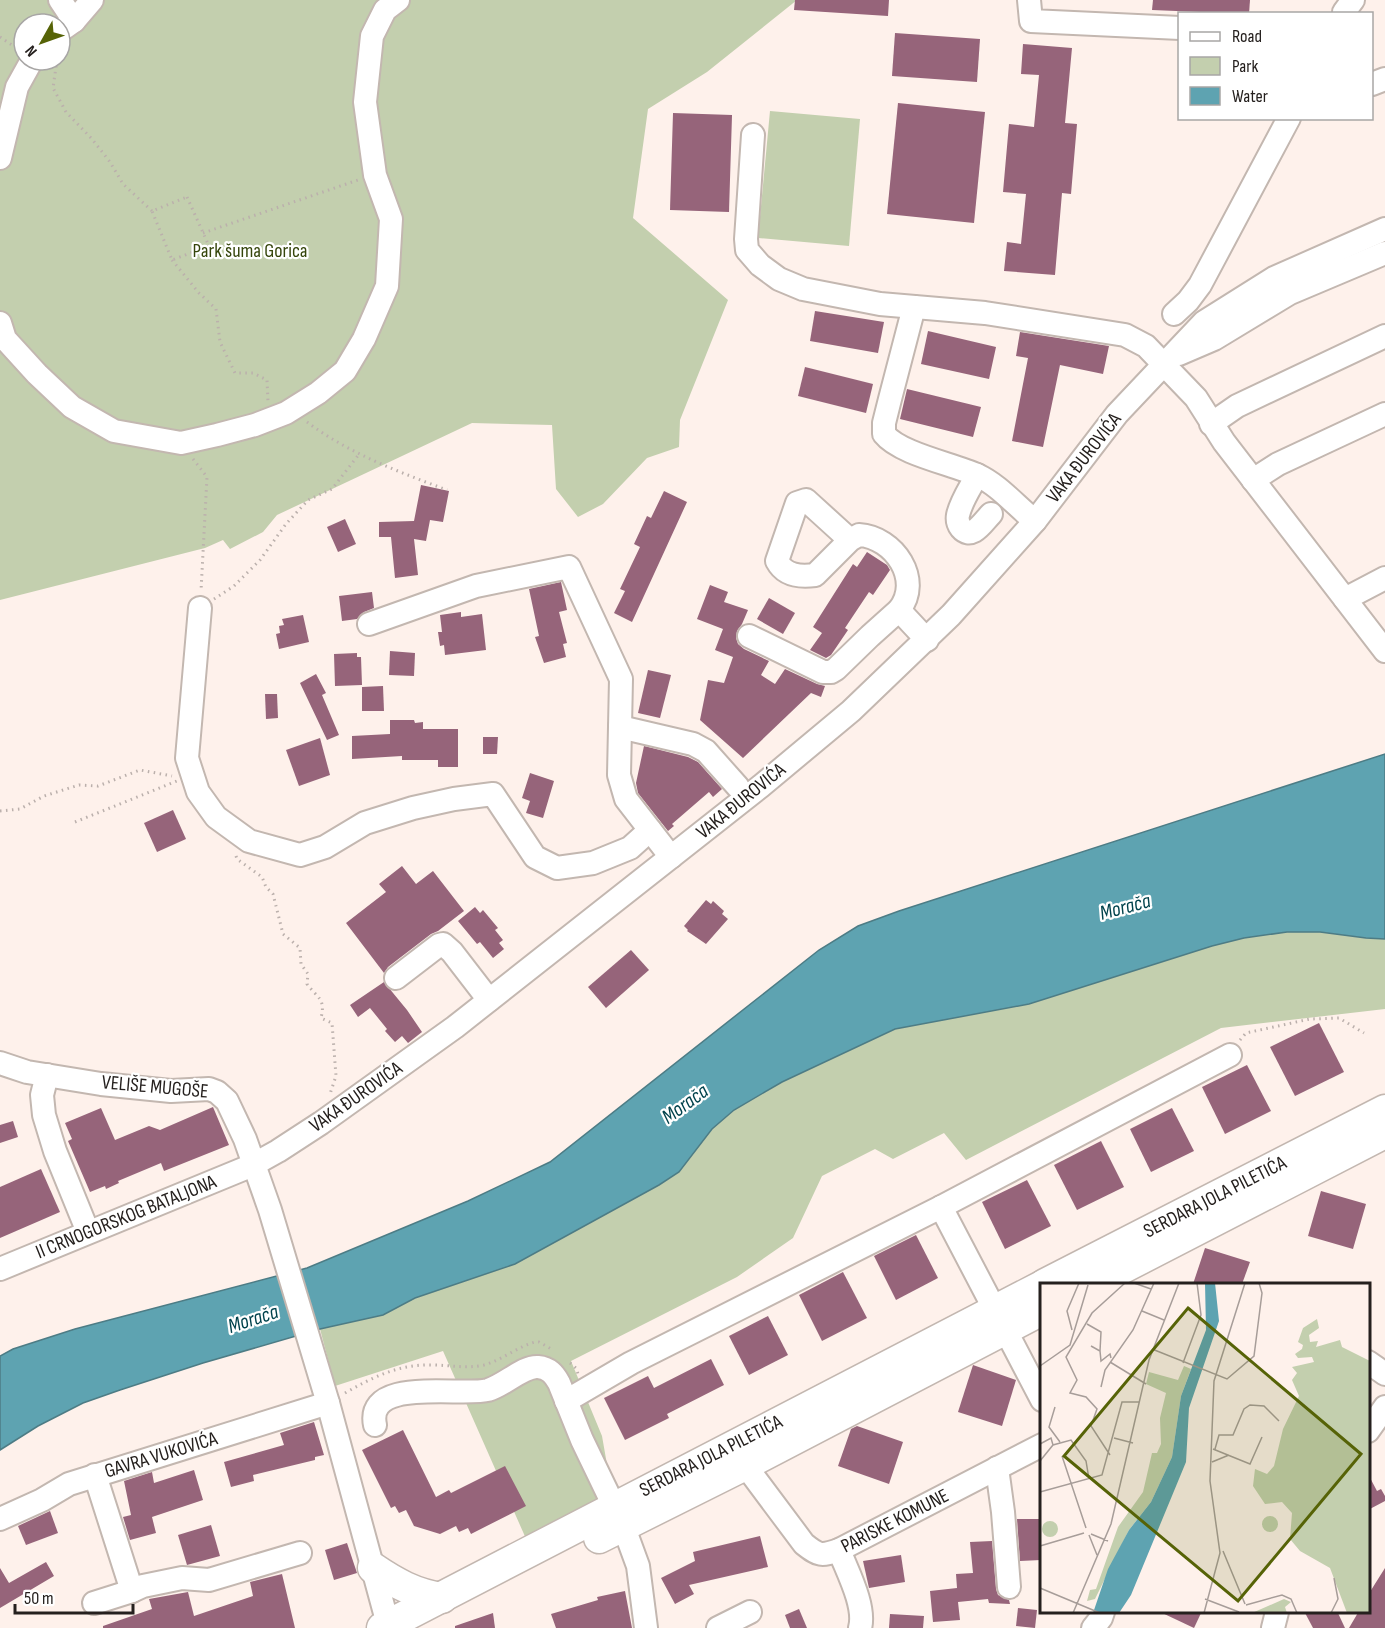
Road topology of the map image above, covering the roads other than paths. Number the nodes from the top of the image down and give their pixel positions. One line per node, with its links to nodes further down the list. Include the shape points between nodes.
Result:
1 (92, 0): 4 (street)
2 (398, 0): 14 (street, via 386,10 372,36 365,102 375,175 391,219 387,286 345,371 318,393 268,420 181,442 114,431 72,407 37,374 5,339)
3 (1029, 0): 5 (street, via 1031,21)
4 (72, 21)
5 (1178, 28)
6 (25, 72): 9 (street, via 17,87)
7 (1288, 120): 13 (street, via 1200,285)
8 (753, 135): 12 (street, via 746,239 747,250 760,265 803,289)
9 (0, 158)
10 (1385, 229): 16 (street, VAKA ĐUROVIĆA, via 1274,278 1204,322)
11 (1385, 253): 16 (street, VAKA ĐUROVIĆA, via 1290,293 1214,339)
12 (914, 307): 16 (street, via 985,313 1125,335); 19 (street, via 884,434 895,444)
13 (1174, 314)
14 (0, 323)
15 (1385, 336): 18 (street, via 1237,406)
16 (1168, 361): 18 (street); 22 (street, VAKA ĐUROVIĆA, via 1117,414)
17 (1385, 414): 20 (street, via 1278,464)
18 (1211, 424): 20 (street)
19 (977, 475): 21 (street, via 957,523 963,530 974,532); 22 (street)
20 (1253, 480): 25 (street)
21 (991, 514)
22 (1035, 520): 30 (street, VAKA ĐUROVIĆA)
23 (850, 540): 27 (street, via 860,535 878,539 908,572 904,601)
24 (1385, 578): 25 (street)
25 (1345, 599): 31 (street)
26 (200, 608): 34 (street, via 187,758 198,792 216,817 249,841 300,855 325,847 365,823 454,799 493,794 535,857 557,867 593,863 630,848)
27 (898, 610): 29 (street, via 831,672 823,672); 30 (street)
28 (369, 624): 32 (street, via 476,586 569,567 621,679)
29 (749, 636)
30 (927, 640): 35 (street, VAKA ĐUROVIĆA, via 851,711)
31 (1385, 651)
32 (620, 728): 33 (street, via 693,744 706,751); 34 (street, via 619,775 626,799)
33 (738, 787)
34 (650, 830): 35 (street)
35 (671, 857): 37 (street, VAKA ĐUROVIĆA)
36 (396, 978): 37 (street, via 443,944)
37 (489, 1000): 43 (street, VAKA ĐUROVIĆA, via 321,1123)
38 (1230, 1055): 44 (street)
39 (0, 1063): 40 (street, VELIŠE MUGOŠE)
40 (47, 1075): 43 (street, VELIŠE MUGOŠE, via 163,1091 217,1092 231,1109); 45 (street, via 42,1095 44,1115)
41 (1385, 1110): 47 (main road, SERDARA JOLA PILETIĆA)
42 (1385, 1133): 48 (main road, SERDARA JOLA PILETIĆA)
43 (253, 1165): 45 (street, II CRNOGORSKOG BATALJONA); 55 (street, VELIŠE MUGOŠE)
44 (941, 1207): 51 (street); 54 (street)
45 (88, 1232): 46 (street, II CRNOGORSKOG BATALJONA)
46 (0, 1269)
47 (1047, 1283)
48 (1094, 1283)
49 (1040, 1287): 51 (main road, SERDARA JOLA PILETIĆA)
50 (1040, 1310): 51 (main road, SERDARA JOLA PILETIĆA)
51 (1000, 1320): 56 (street); 61 (main road, SERDARA JOLA PILETIĆA); 64 (main road, SERDARA JOLA PILETIĆA)
52 (1370, 1363): 53 (street)
53 (1385, 1374)
54 (575, 1395): 58 (street, via 548,1369 536,1367 483,1391 391,1396 378,1405); 64 (street)
55 (326, 1397): 63 (street, GAVRA VUKOVIĆA); 68 (street, VELIŠE MUGOŠE)
56 (1040, 1398)
57 (1385, 1407): 59 (street)
58 (375, 1425)
59 (1370, 1428)
60 (1040, 1446): 62 (street, PARISKE KOMUNE)
61 (746, 1465): 64 (main road, SERDARA JOLA PILETIĆA); 66 (street, PARISKE KOMUNE, via 804,1544 822,1555)
62 (997, 1468): 66 (street, PARISKE KOMUNE); 69 (street)
63 (95, 1475): 65 (street, GAVRA VUKOVIĆA); 70 (street)
64 (618, 1516): 71 (main road, SERDARA JOLA PILETIĆA); 77 (street, via 638,1566)
65 (0, 1519)
66 (839, 1550): 79 (street, via 858,1599 863,1619)
67 (300, 1553): 70 (street, via 208,1580 182,1578)
68 (373, 1568): 71 (main road, via 407,1589); 76 (street, VELIŠE MUGOŠE)
69 (1009, 1587)
70 (132, 1591): 72 (street)
71 (454, 1602): 76 (main road, SERDARA JOLA PILETIĆA)
72 (94, 1603)
73 (750, 1612): 78 (street)
74 (1102, 1613): 80 (street)
75 (1277, 1613): 81 (street)
76 (393, 1627)
77 (646, 1628)
78 (718, 1628)
79 (860, 1628)
80 (1093, 1628)
81 (1273, 1628)

